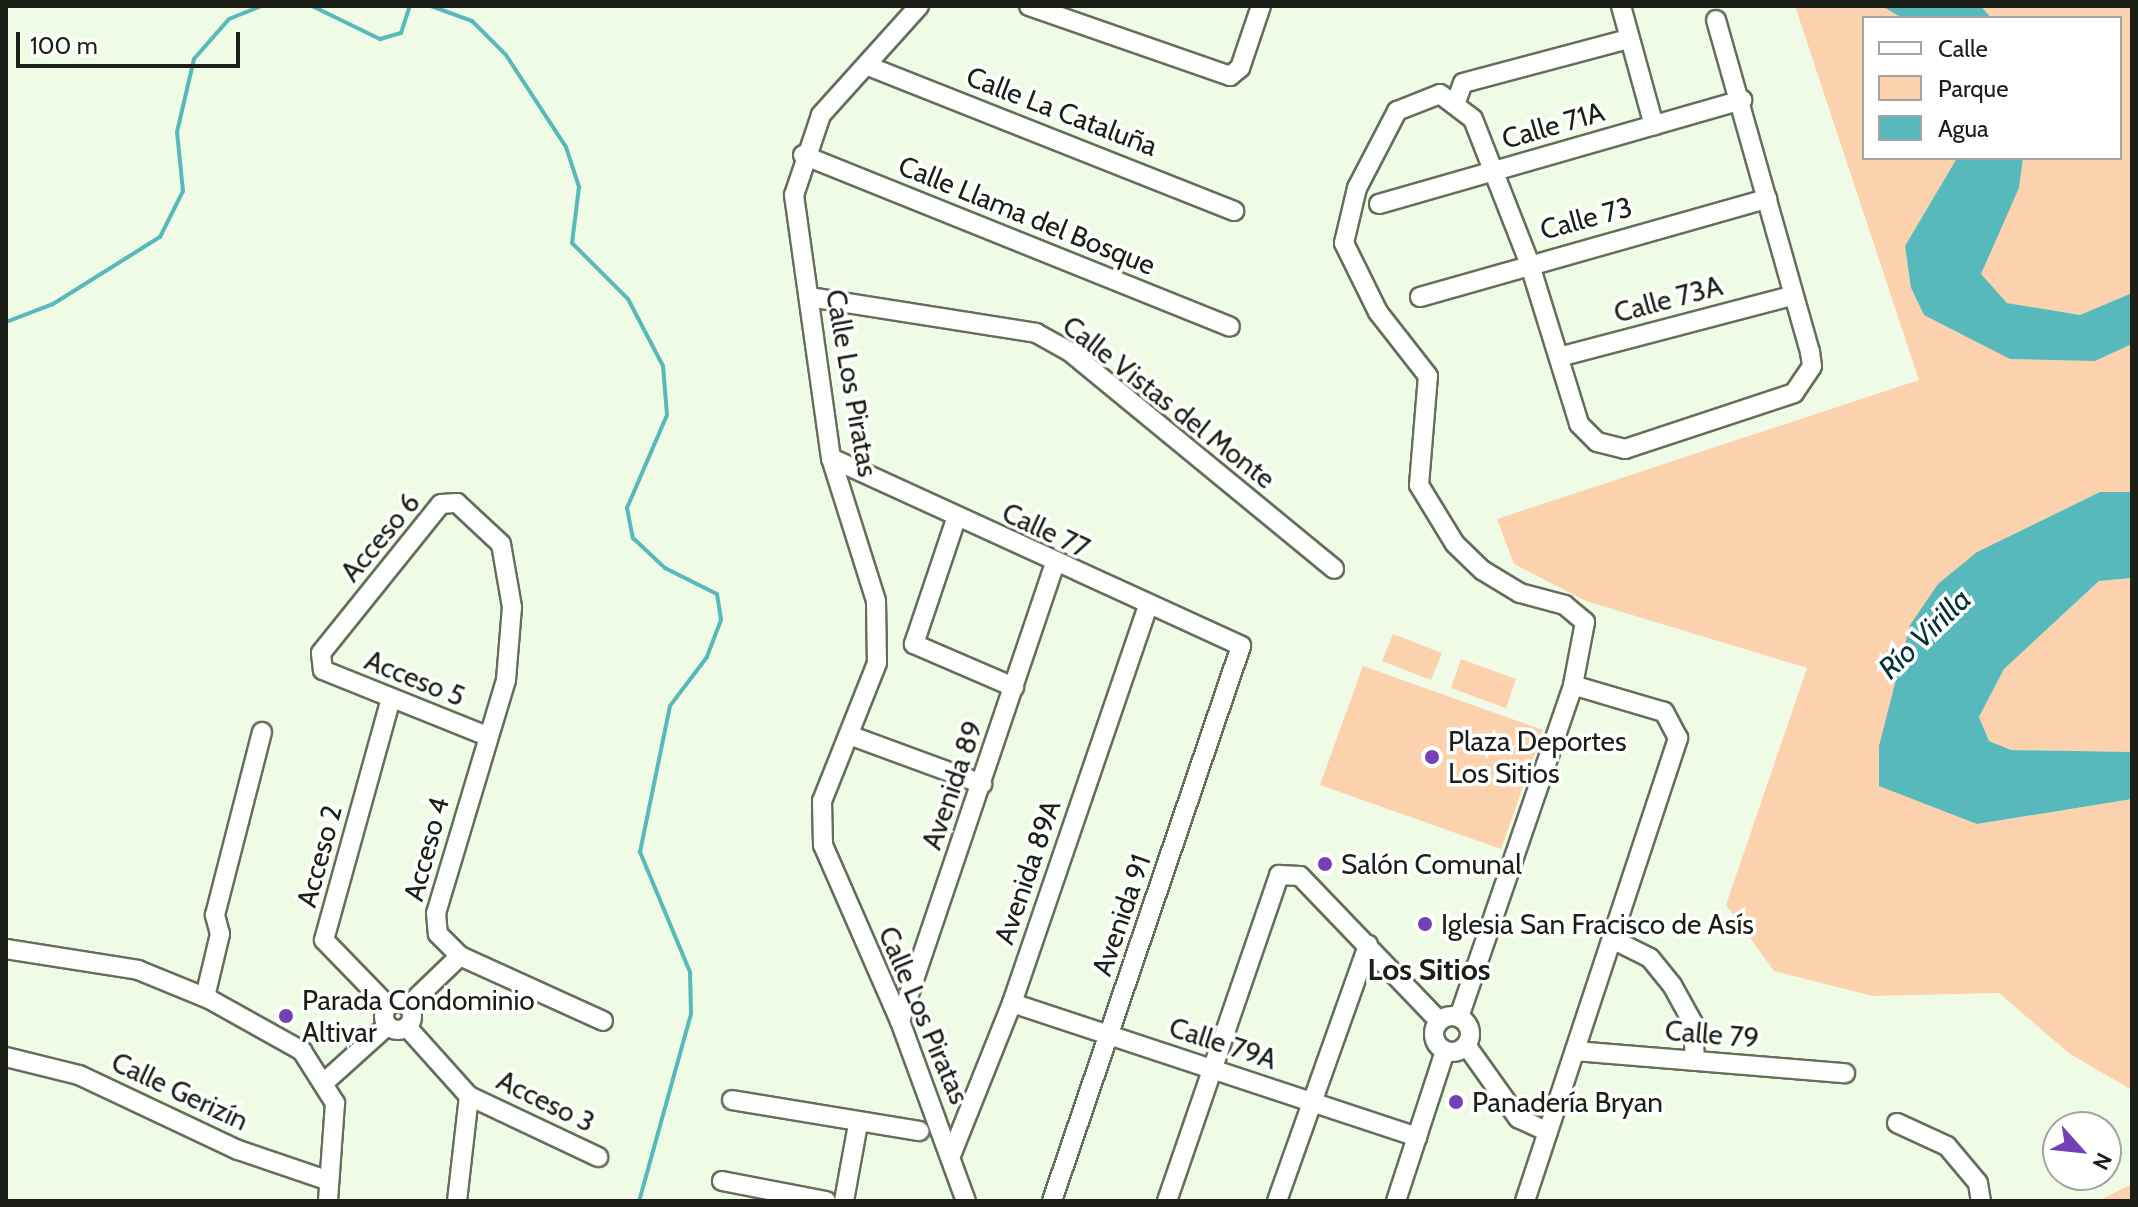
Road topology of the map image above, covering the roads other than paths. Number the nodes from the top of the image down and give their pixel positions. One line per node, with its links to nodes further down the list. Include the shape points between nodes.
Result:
1 (919, 6): 7 (street, Calle Los Piratas)
2 (1029, 6): 3 (street, via 1230,76)
3 (1261, 6)
4 (1621, 6): 6 (street)
5 (1716, 20): 8 (street)
6 (1628, 39): 9 (street, via 1463,83); 10 (street)
7 (868, 66): 11 (street, Calle Los Piratas, via 821,115); 15 (street, Calle La Cataluña)
8 (1742, 100): 10 (street, Calle 71A); 13 (street)
9 (1456, 102): 12 (street, via 1473,119); 29 (street, via 1424,95 1397,111 1357,188 1344,243 1378,312 1428,376 1419,485 1455,544 1482,570 1520,593 1565,605 1585,622)
10 (1654, 126): 12 (street, Calle 71A)
11 (803, 155): 18 (street, Calle Los Piratas, via 790,192); 20 (street, Calle Llama del Bosque)
12 (1490, 172): 14 (street, Calle 71A); 16 (street)
13 (1767, 199): 16 (street, Calle 73); 17 (street)
14 (1379, 204)
15 (1234, 211)
16 (1529, 262): 19 (street, Calle 73); 21 (street)
17 (1791, 296): 21 (street, Calle 73A); 21 (street, via 1812,366 1794,393 1625,449 1597,442 1579,424)
18 (809, 297): 22 (street, Calle Los Piratas); 25 (street, Calle Vistas del Monte, via 1036,333 1069,351)
19 (1420, 297)
20 (1230, 327)
21 (1559, 357)
22 (831, 458): 23 (street, Calle 77); 33 (street, Calle Los Piratas, via 876,601 877,663)
23 (956, 519): 24 (street, Calle 77); 30 (street, via 914,644)
24 (1054, 566): 26 (street, Calle 77); 30 (street, Avenida 89)
25 (1334, 569)
26 (1148, 606): 27 (street, Calle 77); 41 (street, Avenida 89A)
27 (1241, 646): 50 (street, Avenida 91)
28 (323, 670): 31 (street, Acceso 5); 34 (street, Acceso 6, via 321,653 441,504 457,503 501,544 507,568 506,680)
29 (1573, 685): 36 (street, via 1664,712 1678,727); 44 (street)
30 (1014, 687): 35 (street, Avenida 89)
31 (391, 699): 34 (street, Acceso 5); 42 (street, Acceso 2, via 324,940)
32 (262, 732): 40 (street, via 215,915 220,934)
33 (849, 735): 35 (street); 46 (street, Calle Los Piratas, via 822,801 823,845)
34 (487, 736): 39 (street, Acceso 4, via 436,913 438,934)
35 (982, 784): 46 (street, Avenida 89)
36 (1612, 939): 53 (street); 55 (street, via 1650,958 1672,985 1693,1023)
37 (1368, 945): 47 (street); 56 (street, via 1300,876 1286,871 1274,883); 61 (street)
38 (6, 949): 40 (street, via 90,957)
39 (460, 956): 43 (street); 45 (street, Acceso 4)
40 (205, 997): 58 (street, via 302,1051)
41 (1012, 1003): 50 (street, Calle 79A); 67 (street, Avenida 89A)
42 (388, 1006): 43 (street); 48 (street)
43 (408, 1006): 49 (street)
44 (1459, 1017): 47 (street); 51 (street, via 1470,1032)
45 (603, 1021)
46 (900, 1021): 67 (street, Calle Los Piratas)
47 (1439, 1021): 52 (street, via 1433,1034)
48 (387, 1026): 49 (street); 58 (street)
49 (407, 1027): 59 (street)
50 (1110, 1036): 56 (street, Calle 79A); 76 (street, Avenida 91)
51 (1466, 1045): 52 (street); 65 (street, via 1518,1118)
52 (1445, 1051): 66 (street)
53 (1575, 1051): 55 (street, Calle 79); 65 (street)
54 (6, 1057): 69 (street, Calle Gerizín, via 79,1075 238,1150)
55 (1695, 1061): 57 (street, Calle 79)
56 (1209, 1068): 61 (street, Calle 79A); 77 (street)
57 (1845, 1073)
58 (327, 1080): 69 (street, via 338,1123)
59 (469, 1096): 68 (street, Acceso 3); 72 (street)
60 (732, 1100): 63 (street)
61 (1309, 1101): 66 (street, Calle 79A); 78 (street)
62 (1897, 1123): 81 (street, via 1947,1146 1978,1183)
63 (858, 1124): 64 (street); 74 (street)
64 (919, 1131)
65 (1548, 1132): 80 (street)
66 (1417, 1137): 79 (street)
67 (952, 1153): 75 (street, Calle Los Piratas)
68 (598, 1157)
69 (329, 1181): 71 (street)
70 (722, 1181): 73 (street)
71 (328, 1201)
72 (457, 1201)
73 (826, 1201)
74 (844, 1201)
75 (966, 1201)
76 (1052, 1201)
77 (1167, 1201)
78 (1277, 1201)
79 (1396, 1201)
80 (1525, 1201)
81 (1981, 1201)

